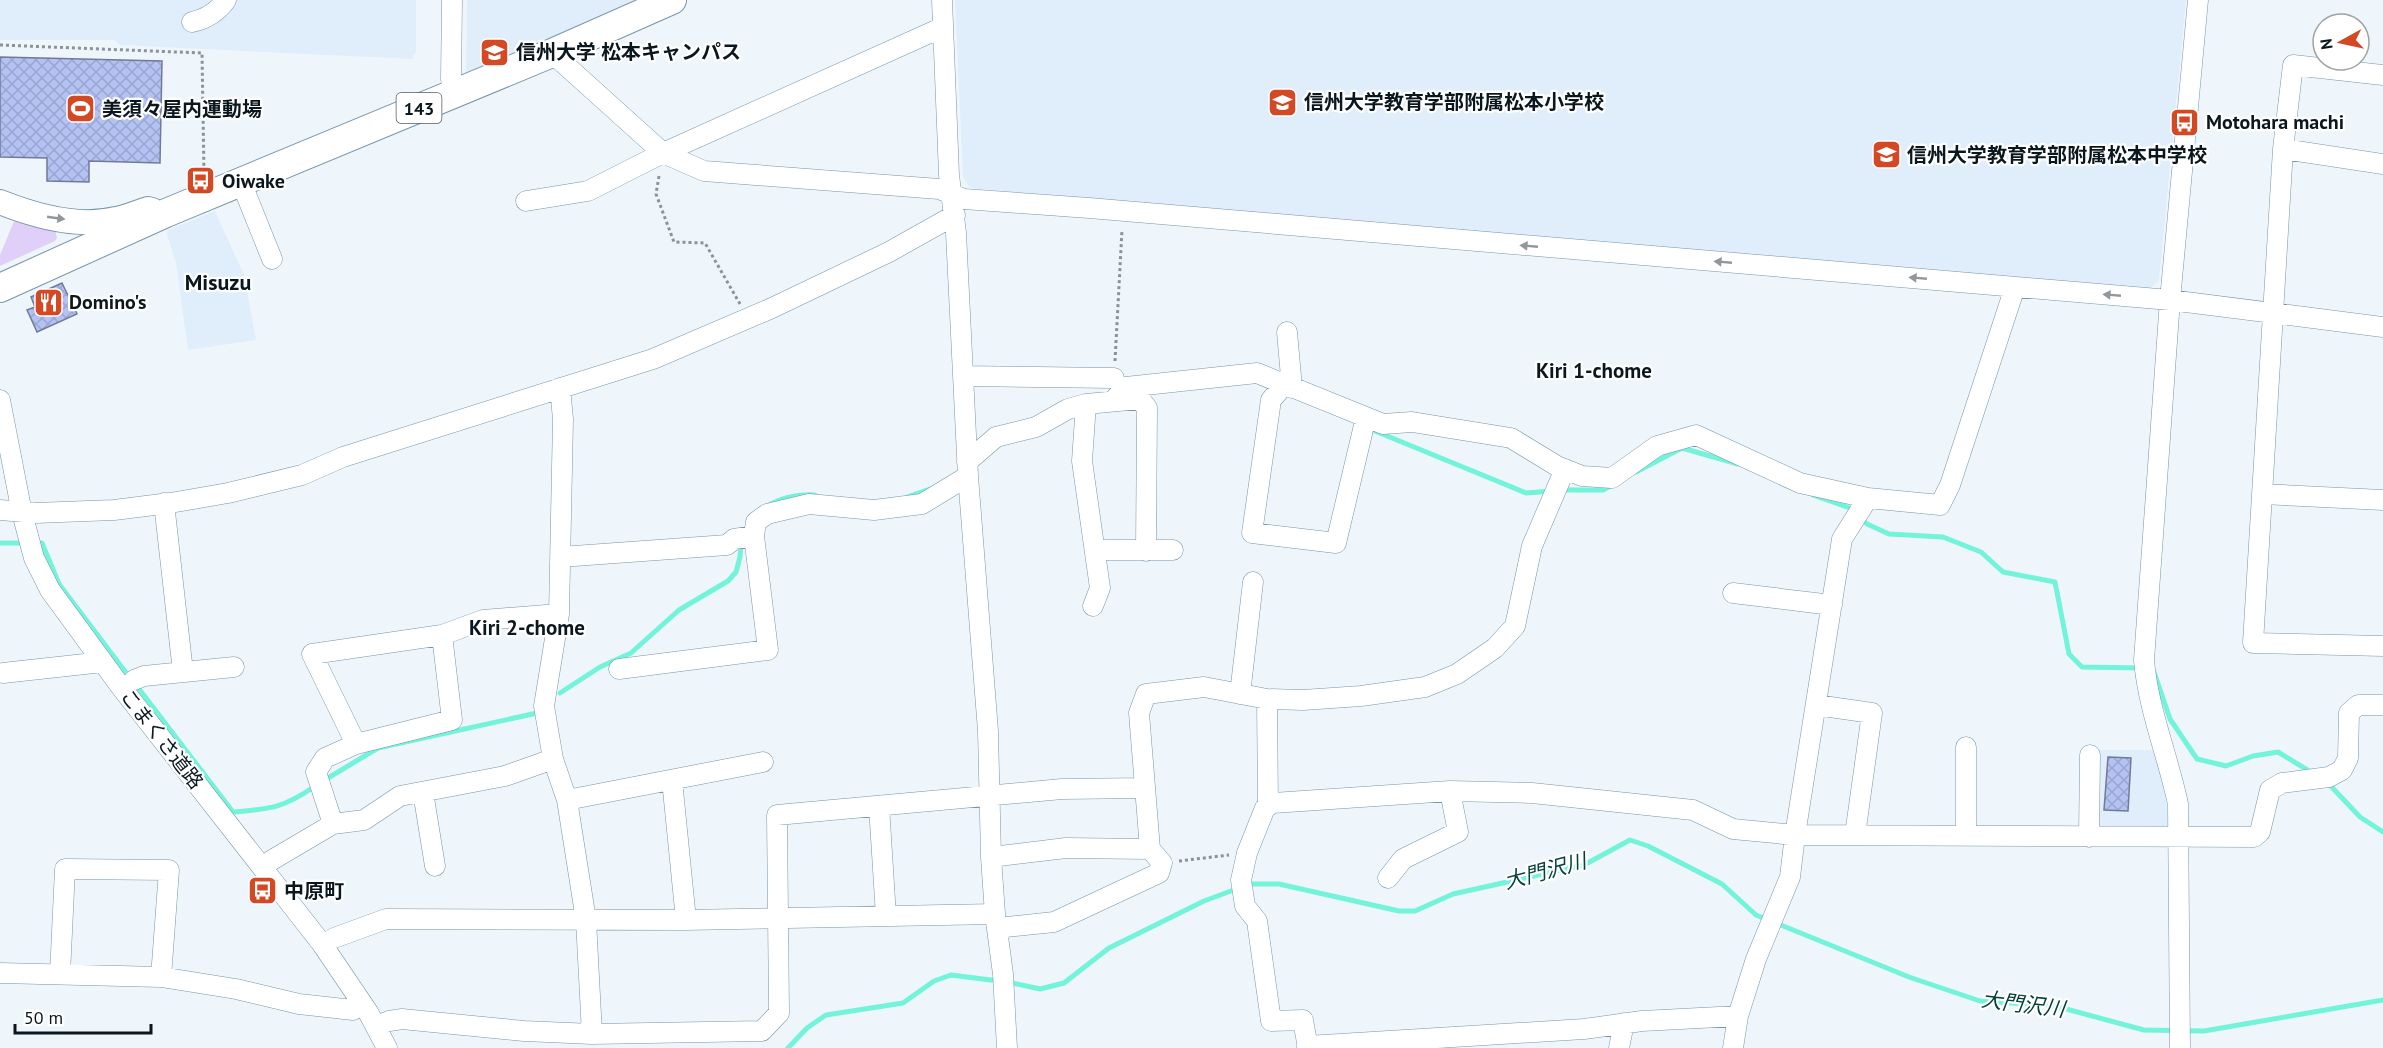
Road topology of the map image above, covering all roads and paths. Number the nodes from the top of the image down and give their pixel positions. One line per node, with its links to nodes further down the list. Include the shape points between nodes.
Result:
1 (225, 0): 6 (street, via 202,20)
2 (452, 0): 11 (street)
3 (672, 0): 9 (highway, 143)
4 (942, 0): 7 (street)
5 (2198, 0): 26 (street)
6 (192, 22)
7 (944, 27): 13 (street); 17 (street)
8 (0, 45): 15 (path, via 202,53)
9 (552, 53): 11 (highway, 143); 13 (street)
10 (2383, 75): 12 (street, via 2293,65)
11 (454, 94): 16 (highway, 143)
12 (2283, 149): 14 (street); 27 (street)
13 (663, 153): 17 (street, via 704,171 939,189); 18 (street, via 588,191); 28 (path, via 656,194 674,242 705,243)
14 (2383, 164)
15 (204, 173)
16 (241, 182): 21 (highway, 143); 23 (street)
17 (952, 195): 20 (street, via 964,200); 22 (street)
18 (526, 201)
19 (0, 202): 21 (main road, one-way to 21, via 54,218 82,221 114,220 148,209)
20 (1123, 211): 24 (street, one-way to 20); 32 (path)
21 (166, 213): 25 (highway, 143)
22 (955, 216): 28 (street, via 889,252); 31 (street)
23 (272, 259)
24 (2015, 286): 26 (street, one-way to 24); 42 (street, via 1940,505)
25 (0, 288)
26 (2170, 300): 27 (street); 87 (street, via 2145,667 2171,768)
27 (2272, 314): 29 (street); 41 (street)
28 (748, 318): 34 (street, via 653,359)
29 (2383, 327)
30 (1287, 332): 33 (street)
31 (963, 376): 32 (street); 39 (street)
32 (1114, 378)
33 (1288, 387): 36 (street, via 1257,373 1126,387); 38 (street); 38 (street, via 1271,400 1252,533 1336,543)
34 (560, 388): 44 (street, via 343,457 302,475); 51 (street)
35 (0, 400): 46 (street, こまくさ道路)
36 (1113, 401): 37 (street); 50 (street, via 1140,399 1147,408)
37 (1086, 404): 39 (street, via 1036,427 996,437); 48 (street, via 1082,461)
38 (1366, 417): 40 (street, via 1383,424 1412,422 1511,438)
39 (967, 469): 47 (street, via 922,504 874,510 809,504 767,514 756,522); 78 (street, via 988,731)
40 (1565, 469): 42 (street, via 1582,476 1612,478 1657,446 1696,435 1800,483); 66 (street, via 1532,546 1515,626 1495,648 1457,674 1425,687 1361,696)
41 (2262, 494): 43 (street); 58 (street, via 2253,643)
42 (1868, 498): 54 (street, via 1842,539)
43 (2383, 500)
44 (164, 504): 46 (street); 62 (street)
45 (0, 510): 46 (street)
46 (22, 513): 59 (street, こまくさ道路, via 34,558 50,590)
47 (746, 538): 51 (street, via 727,545); 61 (street, via 768,650)
48 (1095, 550): 50 (street); 55 (street, via 1100,588)
49 (1173, 550): 50 (street)
50 (1146, 551)
51 (560, 557): 56 (street)
52 (1253, 582): 65 (street)
53 (1733, 593): 54 (street)
54 (1832, 605): 67 (street)
55 (1093, 606)
56 (559, 614): 57 (street, via 483,620); 72 (street, via 544,706)
57 (442, 635): 69 (street, via 452,720); 69 (street, via 312,654)
58 (2383, 646)
59 (103, 662): 63 (street); 92 (street, こまくさ道路)
60 (234, 667): 62 (street)
61 (619, 669)
62 (183, 672): 64 (street)
63 (3, 674)
64 (134, 680)
65 (1240, 694): 66 (street); 75 (street, via 1204,687 1146,694 1139,713)
66 (1267, 699): 81 (street)
67 (1816, 705): 83 (street); 84 (street, via 1872,713)
68 (2383, 705): 87 (street, via 2358,705 2349,713 2348,758 2342,770 2324,779 2282,783 2270,790 2260,832 2254,837)
69 (356, 744): 82 (street, via 325,758 316,772)
70 (1966, 747): 85 (street)
71 (2090, 755): 86 (street)
72 (553, 759): 77 (street, via 505,776); 79 (street)
73 (763, 762): 74 (street)
74 (672, 780): 79 (street); 97 (street)
75 (1144, 788): 78 (street, via 1062,789); 89 (street)
76 (1450, 790): 81 (street); 83 (street, via 1532,793 1693,810 1733,829); 93 (street, via 1458,832 1403,859)
77 (423, 792): 82 (street, via 400,796 364,820); 91 (street)
78 (988, 796): 80 (street); 90 (street)
79 (567, 800): 96 (street)
80 (879, 806): 94 (street); 95 (street, via 777,815)
81 (1268, 806): 88 (street)
82 (333, 824): 92 (street)
83 (1795, 835): 84 (street); 104 (street, via 1790,877 1765,934)
84 (1855, 835): 85 (street)
85 (1966, 836): 86 (street)
86 (2089, 837): 87 (street)
87 (2179, 837): 108 (street)
88 (1247, 853): 89 (path); 109 (street, via 1242,887 1245,906 1257,921 1271,1021 1303,1020)
89 (1156, 856): 90 (street, via 1066,849); 98 (street, via 1159,873 1054,922)
90 (991, 857): 98 (street)
91 (435, 866)
92 (264, 867): 106 (street, こまくさ道路, via 322,944)
93 (1388, 878)
94 (886, 916): 95 (street); 98 (street)
95 (779, 919): 97 (street); 107 (street, via 779,1013 762,1031)
96 (586, 920): 97 (street); 99 (street, via 386,920); 107 (street)
97 (686, 920)
98 (996, 921): 111 (street)
99 (334, 938)
100 (0, 973): 101 (street)
101 (60, 974): 102 (street); 102 (street, via 65,869 169,870)
102 (162, 977): 103 (street)
103 (353, 1011)
104 (1738, 1016): 105 (street); 113 (street)
105 (1624, 1023): 109 (street); 112 (street)
106 (376, 1026): 107 (street, via 402,1019); 110 (street, こまくさ道路)
107 (592, 1034)
108 (2180, 1045)
109 (1308, 1047)
110 (387, 1048)
111 (1007, 1048)
112 (1619, 1048)
113 (1733, 1048)

